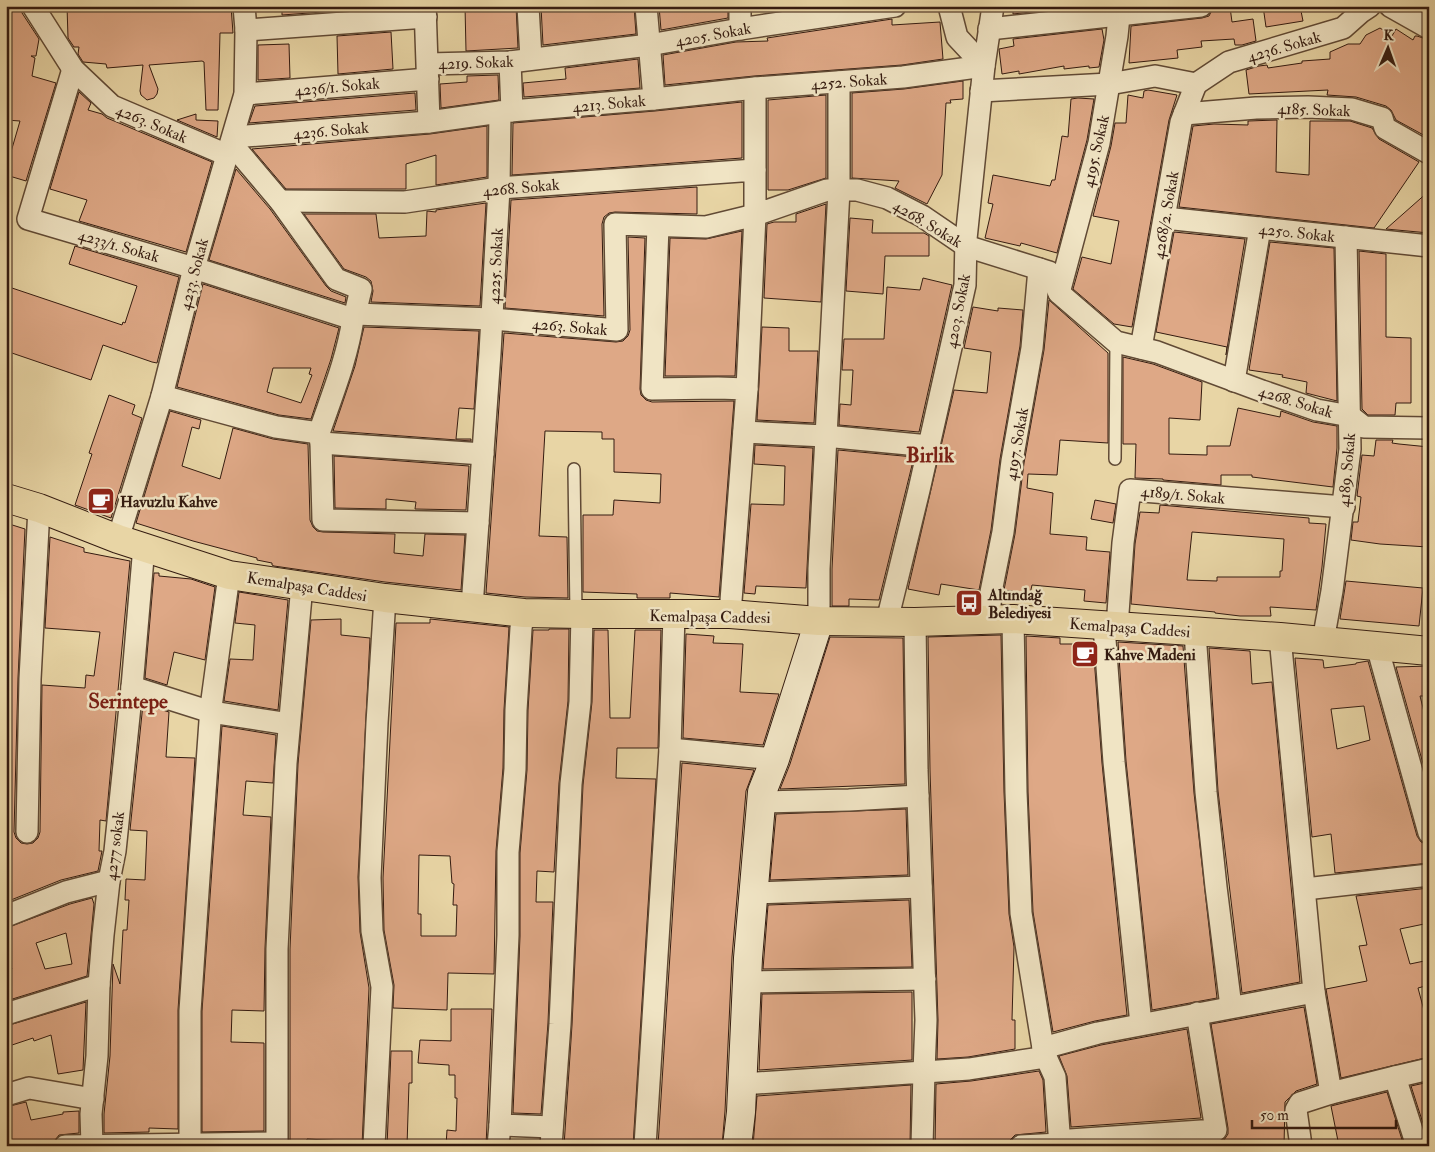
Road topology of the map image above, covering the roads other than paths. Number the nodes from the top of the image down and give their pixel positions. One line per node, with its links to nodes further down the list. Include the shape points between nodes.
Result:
1 (34, 6): 25 (street, 4263. Sokak)
2 (244, 6): 20 (street, 4233. Sokak)
3 (528, 6): 22 (street, 4219. Sokak)
4 (646, 6): 21 (street, 4213. Sokak)
5 (740, 6): 18 (street)
6 (895, 6): 13 (street, 4205. Sokak)
7 (949, 6): 24 (street, via 957,37)
8 (993, 6): 19 (street)
9 (1201, 6): 14 (street)
10 (1341, 6): 16 (street)
11 (1370, 6): 16 (street, 4236. Sokak)
12 (1390, 6): 17 (street)
13 (828, 11): 18 (street, 4205. Sokak)
14 (1119, 11): 19 (street); 28 (street, 4195. Sokak)
15 (426, 12): 20 (street); 26 (street)
16 (1343, 28): 29 (street, 4236. Sokak, via 1229,62)
17 (1429, 28)
18 (740, 29): 21 (street, 4205. Sokak)
19 (989, 29): 24 (street)
20 (246, 30): 32 (street, 4233. Sokak)
21 (648, 45): 22 (street, 4205. Sokak); 33 (street, 4213. Sokak)
22 (531, 60): 23 (street, 4219. Sokak)
23 (510, 62): 26 (street, 4219. Sokak); 34 (street, 4225. Sokak)
24 (984, 66): 27 (street, 4252. Sokak); 31 (street, 4203. Sokak)
25 (73, 69): 37 (street, 4263. Sokak, via 112,106); 50 (street, 4233/1. Sokak, via 28,219)
26 (428, 72): 32 (street, 4236/1. Sokak); 36 (street)
27 (839, 82): 30 (street, 4252. Sokak); 41 (street)
28 (1109, 84): 29 (street, via 1155,76); 31 (street); 52 (street, 4195. Sokak, via 1099,143)
29 (1196, 84): 35 (street, 4268/2. Sokak)
30 (755, 88): 33 (street, 4252. Sokak); 39 (street)
31 (981, 91): 48 (street, 4203. Sokak)
32 (245, 94): 37 (street, 4233. Sokak)
33 (654, 99): 34 (street, 4213. Sokak)
34 (506, 111): 36 (street); 40 (street, 4225. Sokak)
35 (1184, 114): 38 (street, 4185. Sokak, via 1256,108 1352,108 1382,118 1385,128); 44 (street, 4268/2. Sokak)
36 (429, 122): 37 (street, 4236. Sokak)
37 (230, 145): 42 (street, 4263. Sokak); 50 (street, 4233. Sokak)
38 (1429, 154)
39 (755, 170): 40 (street, 4268. Sokak); 43 (street)
40 (499, 188): 42 (street, 4268. Sokak, via 405,202); 54 (street, 4225. Sokak)
41 (839, 190): 43 (street, 4268. Sokak, via 826,190); 48 (street, 4268. Sokak, via 857,190 887,198 922,216); 63 (street)
42 (280, 201): 53 (street, 4263. Sokak, via 336,279 361,289)
43 (755, 215): 45 (street, 4263. Sokak, via 706,227); 58 (street)
44 (1165, 218): 46 (street, 4250. Sokak); 56 (street, 4268/2. Sokak)
45 (658, 226): 54 (street, 4263. Sokak, via 615,224 617,330); 58 (street, via 652,389)
46 (1260, 228): 47 (street, 4250. Sokak); 57 (street)
47 (1346, 237): 49 (street, 4250. Sokak); 60 (street, 4189. Sokak)
48 (966, 246): 51 (street, 4268. Sokak); 65 (street, 4203. Sokak, via 965,285)
49 (1429, 246)
50 (194, 268): 53 (street, 4233/1. Sokak); 59 (street, 4233. Sokak)
51 (1039, 269): 52 (street, 4268. Sokak, via 1049,272); 83 (street, 4197. Sokak, via 1032,348 991,592)
52 (1059, 293): 55 (street, 4268. Sokak)
53 (354, 317): 54 (street, 4263. Sokak); 64 (street)
54 (492, 320): 66 (street, 4225. Sokak)
55 (1116, 342): 56 (street, 4268. Sokak); 67 (lane)
56 (1141, 348): 57 (street, 4268. Sokak)
57 (1234, 381): 60 (street, 4268. Sokak, via 1318,410)
58 (747, 389): 62 (street)
59 (162, 396): 64 (street); 73 (street, 4233. Sokak)
60 (1350, 416): 61 (street, 4268. Sokak, via 1364,426); 70 (street, 4189. Sokak)
61 (1429, 428)
62 (744, 432): 63 (street); 82 (street)
63 (825, 436): 65 (street); 84 (street)
64 (320, 438): 66 (street); 72 (street, via 323,520)
65 (929, 446): 85 (street, 4203. Sokak)
66 (483, 454): 72 (street, 4225. Sokak)
67 (1115, 459)
68 (574, 469): 80 (lane)
69 (6, 498): 71 (main road, Kemalpaşa Caddesi)
70 (1344, 506): 87 (street, 4189/1. Sokak, via 1130,490); 90 (street, 4189. Sokak)
71 (39, 508): 73 (main road, Kemalpaşa Caddesi); 100 (street, via 30,679)
72 (478, 523): 78 (street, 4225. Sokak)
73 (118, 539): 74 (main road, Kemalpaşa Caddesi)
74 (144, 546): 75 (main road, Kemalpaşa Caddesi); 93 (street, 4277 sokak)
75 (229, 575): 76 (main road, Kemalpaşa Caddesi); 94 (street)
76 (302, 585): 77 (main road, Kemalpaşa Caddesi); 95 (street)
77 (385, 598): 78 (main road, Kemalpaşa Caddesi); 132 (street, via 370,878 372,931 382,987)
78 (472, 607): 79 (main road, Kemalpaşa Caddesi)
79 (524, 613): 80 (main road, Kemalpaşa Caddesi); 124 (street, via 508,852 508,935)
80 (579, 614): 81 (main road, Kemalpaşa Caddesi); 125 (street, via 580,702 571,784 560,1024)
81 (674, 614): 82 (main road, Kemalpaşa Caddesi); 96 (street)
82 (730, 614): 84 (main road, Kemalpaşa Caddesi)
83 (1001, 619): 86 (main road, Kemalpaşa Caddesi); 87 (main road, Kemalpaşa Caddesi); 116 (street, 4197. Sokak, via 1016,792 1021,913)
84 (819, 621): 85 (main road, Kemalpaşa Caddesi); 97 (main road)
85 (886, 621): 86 (main road, Kemalpaşa Caddesi)
86 (915, 622): 98 (street)
87 (1110, 626): 88 (main road, Kemalpaşa Caddesi); 115 (street, via 1114,762)
88 (1195, 632): 89 (main road, Kemalpaşa Caddesi); 112 (street, via 1206,792)
89 (1280, 637): 90 (main road, Kemalpaşa Caddesi); 105 (street)
90 (1323, 642): 91 (main road, Kemalpaşa Caddesi)
91 (1377, 646): 92 (main road, Kemalpaşa Caddesi); 101 (street)
92 (1428, 648)
93 (132, 687): 94 (street); 103 (street, 4277 sokak)
94 (211, 712): 95 (street); 128 (street, via 190,1011)
95 (289, 724): 129 (street, via 277,949)
96 (670, 749): 97 (street); 133 (street)
97 (775, 759): 99 (main road)
98 (918, 796): 99 (street); 104 (street)
99 (761, 802): 106 (main road)
100 (27, 832)
101 (1429, 833)
102 (1429, 875): 105 (street)
103 (109, 880): 107 (street, via 66,892); 110 (street, 4277 sokak)
104 (921, 887): 106 (street); 108 (street)
105 (1305, 889): 111 (street)
106 (754, 892): 109 (main road)
107 (6, 916)
108 (925, 979): 109 (street); 118 (street)
109 (747, 982): 120 (main road)
110 (99, 985): 114 (street); 123 (street, 4277 sokak)
111 (1314, 992): 112 (street); 121 (street)
112 (1231, 1006): 113 (street)
113 (1197, 1013): 115 (street); 126 (street)
114 (6, 1014)
115 (1141, 1024): 116 (street, via 1098,1032)
116 (1044, 1052): 118 (street, via 968,1069); 130 (street, 4197. Sokak, via 1055,1077)
117 (1429, 1069): 119 (street)
118 (924, 1072): 120 (street); 135 (street)
119 (1395, 1077): 121 (street); 138 (street)
120 (742, 1084): 134 (main road)
121 (1332, 1093): 137 (street, via 1300,1103 1296,1110)
122 (6, 1095): 123 (street, via 29,1088)
123 (93, 1099): 127 (street, 4277 sokak)
124 (499, 1136): 125 (street)
125 (551, 1136)
126 (1217, 1138): 130 (street, via 1070,1140)
127 (92, 1145): 128 (street); 131 (street)
128 (190, 1145): 129 (street)
129 (277, 1145)
130 (1060, 1145): 136 (street)
131 (65, 1146)
132 (374, 1146)
133 (645, 1146)
134 (737, 1146)
135 (922, 1146)
136 (1021, 1146)
137 (1301, 1146)
138 (1417, 1146)

